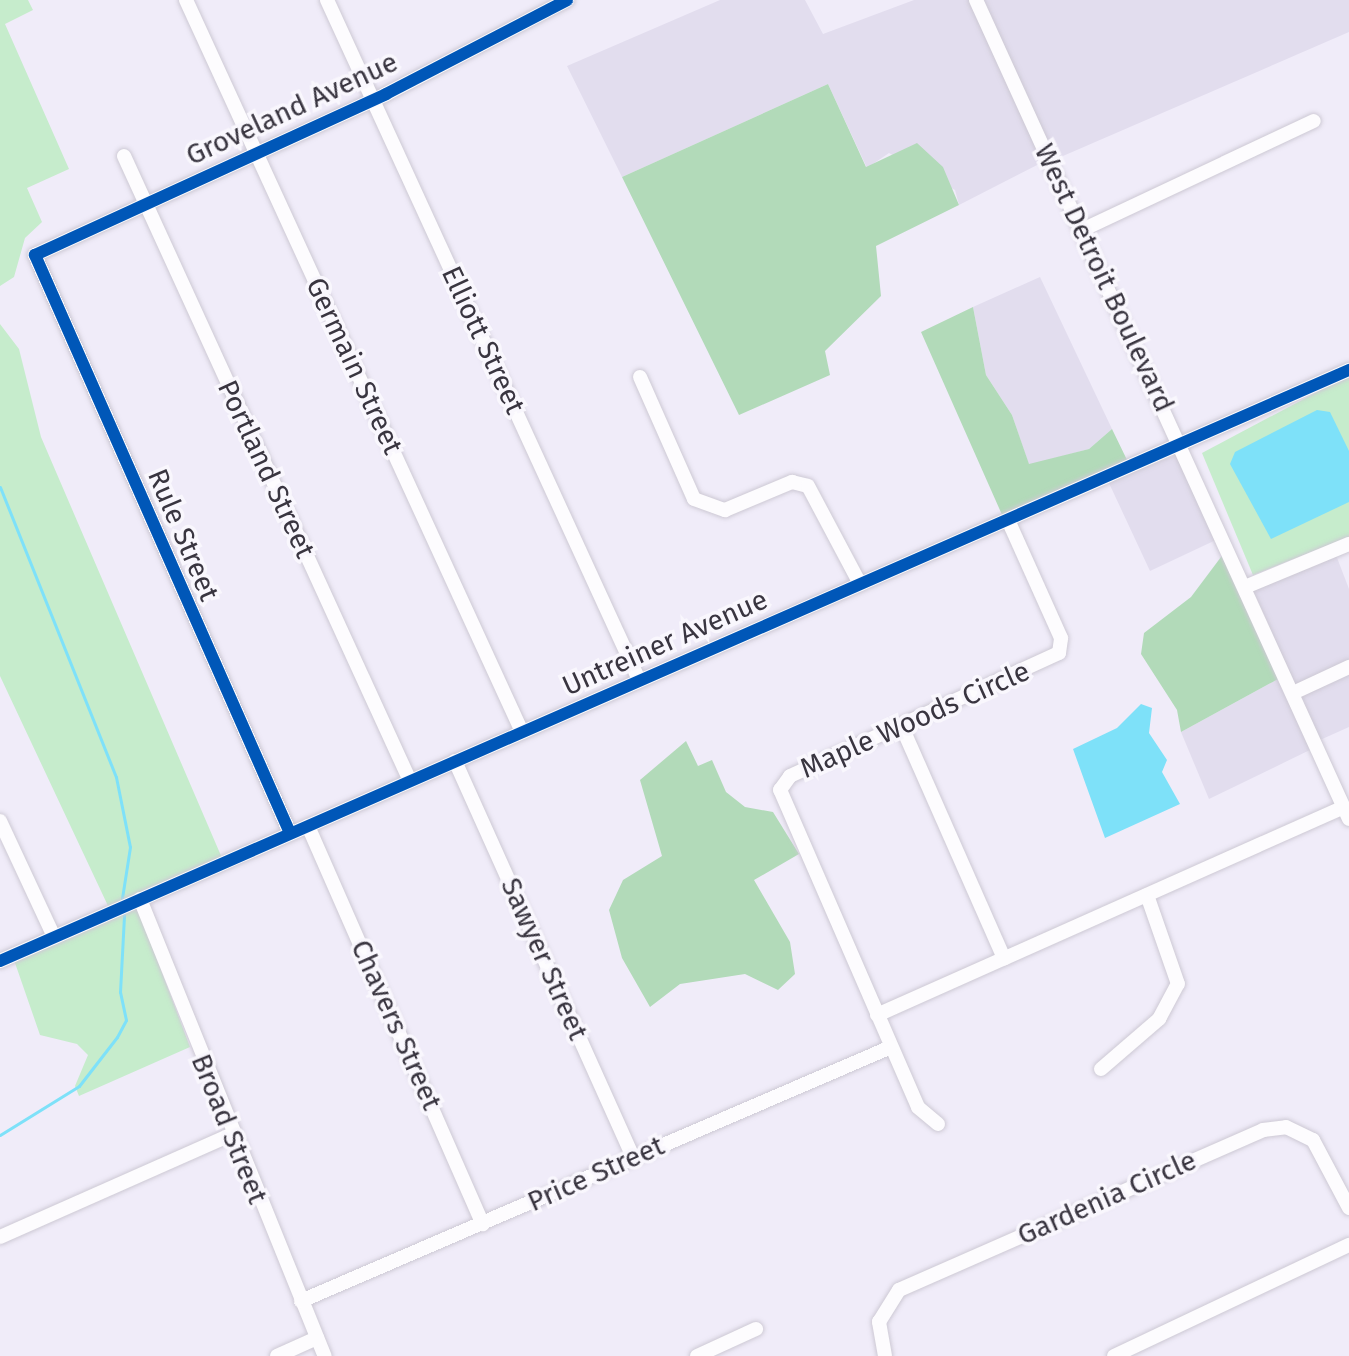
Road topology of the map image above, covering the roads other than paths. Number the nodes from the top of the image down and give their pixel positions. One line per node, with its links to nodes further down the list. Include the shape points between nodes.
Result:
1 (186, 0): 7 (street, Germain Street)
2 (327, 0): 5 (street, Elliott Street)
3 (567, 0): 5 (street, Groveland Avenue)
4 (976, 0): 10 (street, West Detroit Boulevard)
5 (372, 100): 7 (street, Groveland Avenue); 20 (street, Elliott Street)
6 (1314, 121): 10 (street)
7 (256, 153): 9 (street, Groveland Avenue); 23 (street, Germain Street)
8 (124, 156): 9 (street, Portland Street)
9 (145, 204): 11 (street, Groveland Avenue); 25 (street, Portland Street)
10 (1082, 230): 14 (street, West Detroit Boulevard)
11 (35, 255): 30 (street, Rule Street)
12 (1349, 370): 14 (street, Untreiner Avenue)
13 (640, 377): 17 (street, via 694,499 725,510 792,482 808,486)
14 (1182, 447): 15 (street, Untreiner Avenue); 18 (street, West Detroit Boulevard)
15 (1008, 520): 17 (street, Untreiner Avenue); 22 (street, Maple Woods Circle, via 1061,638 1059,653)
16 (1349, 544): 18 (street)
17 (860, 584): 20 (street, Untreiner Avenue)
18 (1245, 587): 21 (street, West Detroit Boulevard)
19 (1349, 667): 21 (street)
20 (639, 680): 23 (street, Untreiner Avenue)
21 (1293, 693): 26 (street, West Detroit Boulevard)
22 (902, 727): 34 (street); 36 (street, Maple Woods Circle, via 790,776 780,790)
23 (522, 732): 24 (street, Untreiner Avenue)
24 (455, 761): 25 (street, Untreiner Avenue); 41 (street, Sawyer Street)
25 (410, 781): 29 (street, Untreiner Avenue)
26 (1343, 789): 27 (street, West Detroit Boulevard)
27 (1346, 813): 31 (street)
28 (0, 823): 33 (street)
29 (308, 826): 30 (street, Untreiner Avenue); 43 (street, Chavers Street)
30 (290, 833): 32 (street, Untreiner Avenue)
31 (1147, 895): 34 (street); 38 (street, via 1178,984 1159,1019)
32 (140, 899): 33 (street, Untreiner Avenue); 40 (street, Broad Street)
33 (54, 937): 35 (street, Untreiner Avenue)
34 (1004, 958): 36 (street)
35 (0, 961)
36 (877, 1015): 37 (street, Maple Woods Circle)
37 (891, 1047): 39 (street, Maple Woods Circle, via 918,1107); 41 (street, Price Street)
38 (1101, 1069)
39 (938, 1124)
40 (230, 1135): 44 (street); 46 (street, Broad Street)
41 (633, 1157): 43 (street, Price Street)
42 (1349, 1208): 52 (street, Gardenia Circle, via 1313,1140 1286,1127 1263,1130 899,1290 879,1322)
43 (483, 1224): 46 (street, Price Street)
44 (0, 1237)
45 (1349, 1245): 53 (street)
46 (301, 1301): 48 (street, Broad Street)
47 (756, 1329): 51 (street)
48 (317, 1338): 49 (street); 50 (street, Broad Street)
49 (277, 1356)
50 (325, 1356)
51 (697, 1356)
52 (885, 1356)
53 (1114, 1356)

